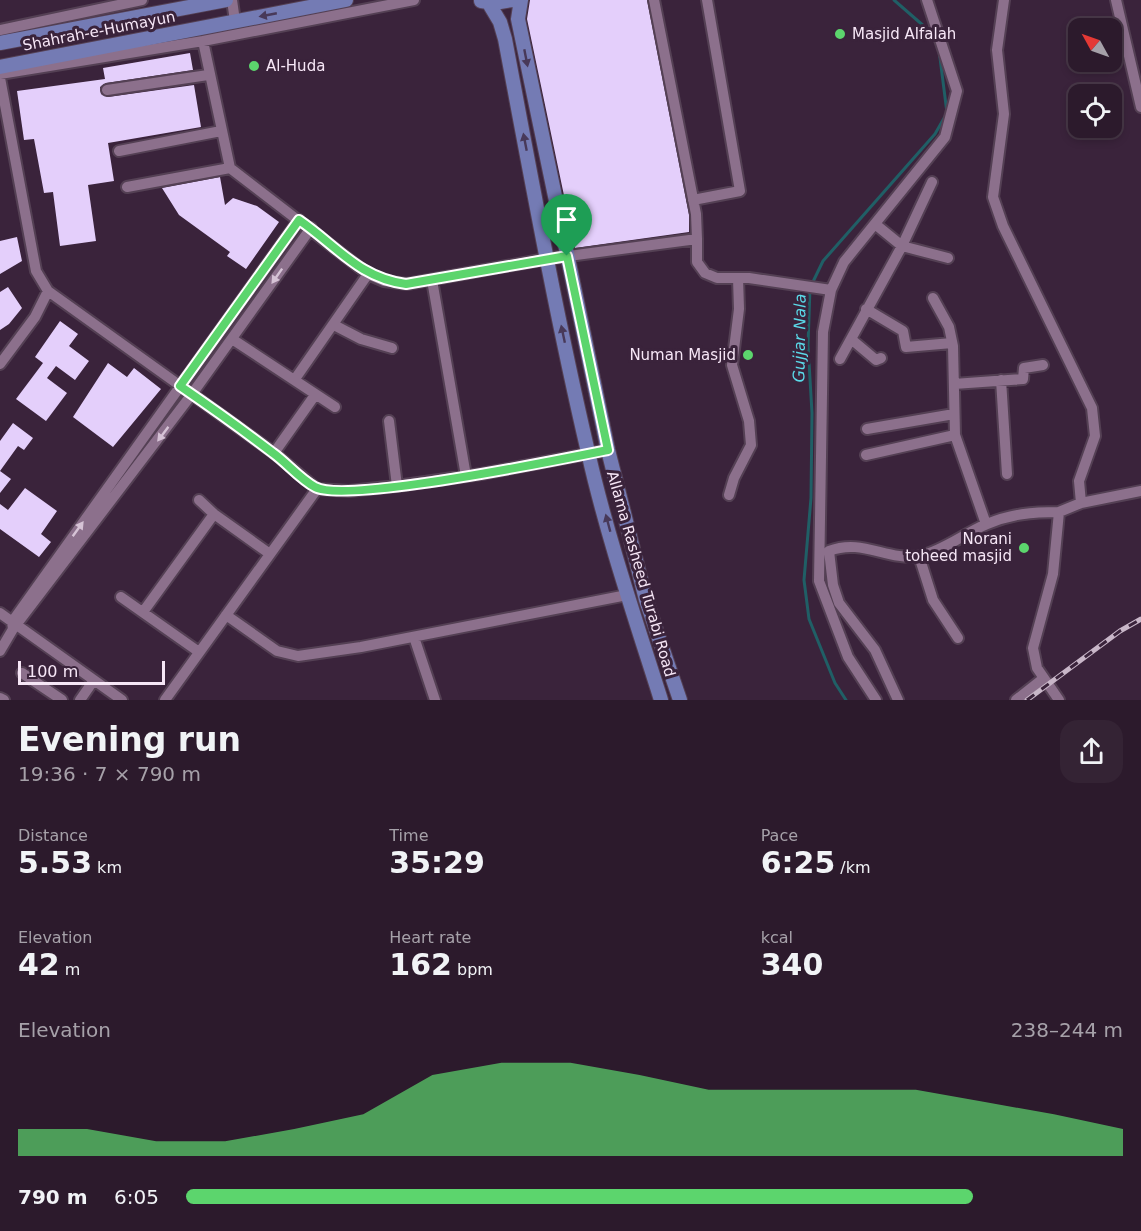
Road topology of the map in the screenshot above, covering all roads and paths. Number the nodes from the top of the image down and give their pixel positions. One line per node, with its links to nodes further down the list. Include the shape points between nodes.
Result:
1 (142, 0): 15 (street)
2 (226, 0): 17 (main road, Shahrah-e-Humayun)
3 (232, 0): 14 (street)
4 (346, 0): 14 (main road, Shahrah-e-Humayun, one-way to 14)
5 (414, 0): 16 (street)
6 (512, 0): 13 (main road)
7 (521, 0): 34 (main road, Allama Rasheed Turabi Road, one-way to 34, via 518,19)
8 (654, 0): 28 (street)
9 (706, 0): 28 (street, via 740,191)
10 (927, 0): 30 (street, via 957,91 945,137)
11 (1004, 0): 75 (street, via 997,43 1004,114 993,197 1003,226 1092,408 1095,436 1079,481)
12 (1116, 0): 22 (street)
13 (484, 1): 36 (main road, Allama Rasheed Turabi Road, one-way to 13, via 505,39 500,22)
14 (236, 21): 18 (main road, Shahrah-e-Humayun)
15 (0, 30)
16 (203, 41): 19 (street); 20 (street)
17 (0, 44)
18 (0, 66)
19 (208, 75): 21 (street); 23 (street)
20 (0, 76): 41 (street, via 36,271)
21 (107, 90)
22 (1141, 107)
23 (221, 131): 24 (street); 25 (street)
24 (119, 151)
25 (230, 168): 27 (street); 29 (street)
26 (932, 182): 33 (street)
27 (127, 187)
28 (693, 200): 32 (street)
29 (299, 220): 31 (street); 56 (street)
30 (875, 224): 33 (street); 40 (street, via 844,262)
31 (311, 228): 37 (street); 45 (street, one-way to 45)
32 (697, 239): 34 (street); 38 (street, via 697,262 705,273 717,278)
33 (902, 246): 35 (street); 43 (street)
34 (567, 256): 36 (street); 64 (main road, Allama Rasheed Turabi Road)
35 (948, 258)
36 (546, 259): 39 (street); 66 (main road, Allama Rasheed Turabi Road, one-way to 36)
37 (368, 274): 39 (street, via 406,284); 44 (street)
38 (738, 278): 40 (street); 73 (street, via 739,309 732,365 749,421 751,445)
39 (432, 280): 69 (street)
40 (831, 290): 105 (street, via 823,332 819,581 848,657)
41 (48, 291): 51 (street, via 35,317); 56 (street)
42 (933, 298): 47 (street, via 949,327)
43 (866, 309): 46 (street); 47 (street, via 903,331 906,347)
44 (334, 325): 48 (street, via 361,339); 53 (street)
45 (232, 339): 53 (street); 57 (street)
46 (850, 339): 49 (street, via 876,360); 50 (street)
47 (952, 343): 55 (street)
48 (392, 348)
49 (881, 358)
50 (840, 359)
51 (0, 364)
52 (1043, 366): 54 (street, via 1024,368 1023,379)
53 (295, 379): 58 (street)
54 (1001, 380): 55 (street); 68 (street)
55 (954, 384): 60 (street)
56 (180, 386): 57 (street); 88 (street, one-way to 56)
57 (192, 394): 65 (street); 88 (street, one-way to 88)
58 (315, 394): 59 (street); 65 (street)
59 (335, 407)
60 (954, 414): 62 (street); 63 (street)
61 (389, 422): 70 (street)
62 (867, 429)
63 (955, 435): 67 (street); 78 (street)
64 (608, 450): 66 (street); 79 (main road, Allama Rasheed Turabi Road)
65 (273, 453): 71 (street)
66 (588, 454): 69 (street); 81 (main road, Allama Rasheed Turabi Road, one-way to 66)
67 (866, 455)
68 (1007, 474)
69 (466, 476): 70 (street)
70 (397, 486): 71 (street)
71 (316, 489): 80 (street)
72 (1141, 491): 75 (street)
73 (729, 495)
74 (199, 500): 77 (street)
75 (1081, 503): 76 (street)
76 (1059, 512): 78 (street, via 1021,512); 96 (street, via 1053,574 1033,648 1037,668)
77 (214, 514): 80 (street); 85 (street)
78 (986, 524): 82 (street)
79 (633, 549): 81 (main road); 89 (main road, Allama Rasheed Turabi Road)
80 (270, 554): 87 (street)
81 (616, 554): 83 (main road, Allama Rasheed Turabi Road)
82 (919, 556): 92 (street, via 933,600); 106 (street, via 897,556 845,545 829,551 838,603 875,650)
83 (627, 596): 90 (main road, Allama Rasheed Turabi Road); 91 (street)
84 (122, 597): 85 (street)
85 (143, 612): 94 (street)
86 (0, 613): 88 (street)
87 (226, 615): 91 (street, via 277,651 298,656); 94 (street)
88 (15, 626): 93 (street); 97 (street)
89 (656, 628): 90 (main road); 104 (main road, Allama Rasheed Turabi Road)
90 (639, 633): 103 (main road, Allama Rasheed Turabi Road)
91 (414, 637): 102 (street)
92 (958, 638)
93 (0, 651)
94 (199, 652): 101 (street)
95 (22, 673): 98 (street)
96 (1044, 678): 107 (street); 108 (street)
97 (94, 680): 99 (street); 100 (street)
98 (62, 700)
99 (80, 700)
100 (122, 700)
101 (165, 700)
102 (435, 700)
103 (661, 700)
104 (680, 700)
105 (876, 700)
106 (898, 700)
107 (1016, 700)
108 (1059, 700)

